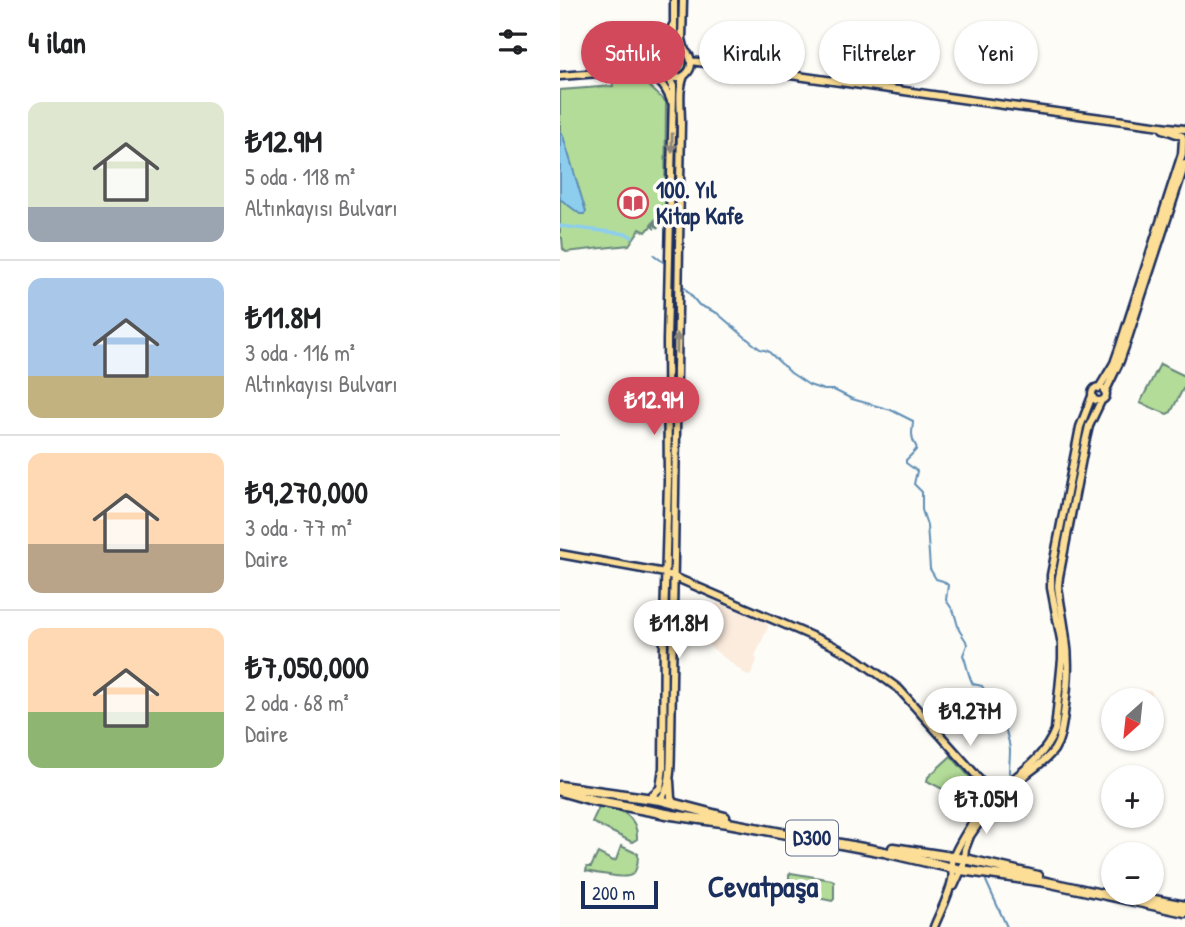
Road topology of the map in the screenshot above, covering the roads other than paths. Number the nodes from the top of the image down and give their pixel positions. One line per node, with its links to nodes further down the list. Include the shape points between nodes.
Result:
1 (674, 0): 3 (main road)
2 (683, 0): 4 (main road)
3 (674, 21)
4 (682, 21)
5 (685, 51): 6 (main road)
6 (691, 61): 9 (main road); 14 (main road, via 1148,124)
7 (581, 72): 8 (main road)
8 (560, 74)
9 (685, 75)
10 (662, 84): 13 (main road)
11 (672, 84): 13 (main road)
12 (682, 84): 20 (main road, one-way to 12)
13 (673, 107): 19 (main road, one-way to 19)
14 (1184, 135): 16 (main road, via 1174,179)
15 (1185, 164): 16 (main road, via 1121,361)
16 (1102, 390): 17 (main road, via 1094,390); 18 (main road)
17 (1093, 396): 18 (main road); 35 (main road, via 1080,427 1051,575 1062,645 1055,730 1041,755)
18 (1101, 401): 37 (main road, via 1082,453 1059,577 1068,662 1059,739 1042,763)
19 (668, 473): 20 (main road, via 670,503); 21 (main road)
20 (674, 491): 22 (main road)
21 (667, 516): 22 (main road, via 672,510); 24 (main road)
22 (674, 545): 25 (main road)
23 (560, 554): 24 (main road)
24 (665, 573): 25 (main road); 28 (main road)
25 (674, 578): 26 (main road); 27 (main road)
26 (686, 583): 27 (main road); 33 (main road, via 830,644 865,664 905,695)
27 (674, 590): 29 (main road)
28 (664, 623): 29 (main road, via 668,662); 30 (main road)
29 (673, 648): 31 (main road)
30 (663, 673): 31 (main road, via 669,669); 39 (main road, via 662,783)
31 (671, 701): 32 (main road)
32 (670, 776): 40 (main road); 41 (main road)
33 (982, 783): 35 (main road); 38 (main road)
34 (560, 786): 39 (highway)
35 (996, 790): 37 (main road); 38 (main road)
36 (560, 791): 43 (highway)
37 (1003, 797): 42 (main road)
38 (987, 798): 42 (main road); 45 (main road, via 965,834)
39 (648, 799): 40 (highway); 43 (highway)
40 (660, 800): 41 (highway, D300); 44 (highway)
41 (674, 804): 45 (highway, D300)
42 (994, 806): 45 (main road, via 976,826)
43 (646, 810): 44 (highway)
44 (656, 812): 45 (highway, D300)
45 (958, 863): 46 (highway, D300); 49 (highway, D300); 50 (main road)
46 (1101, 889)
47 (1164, 902): 48 (highway, D300)
48 (1185, 906)
49 (1185, 912)
50 (936, 927)

